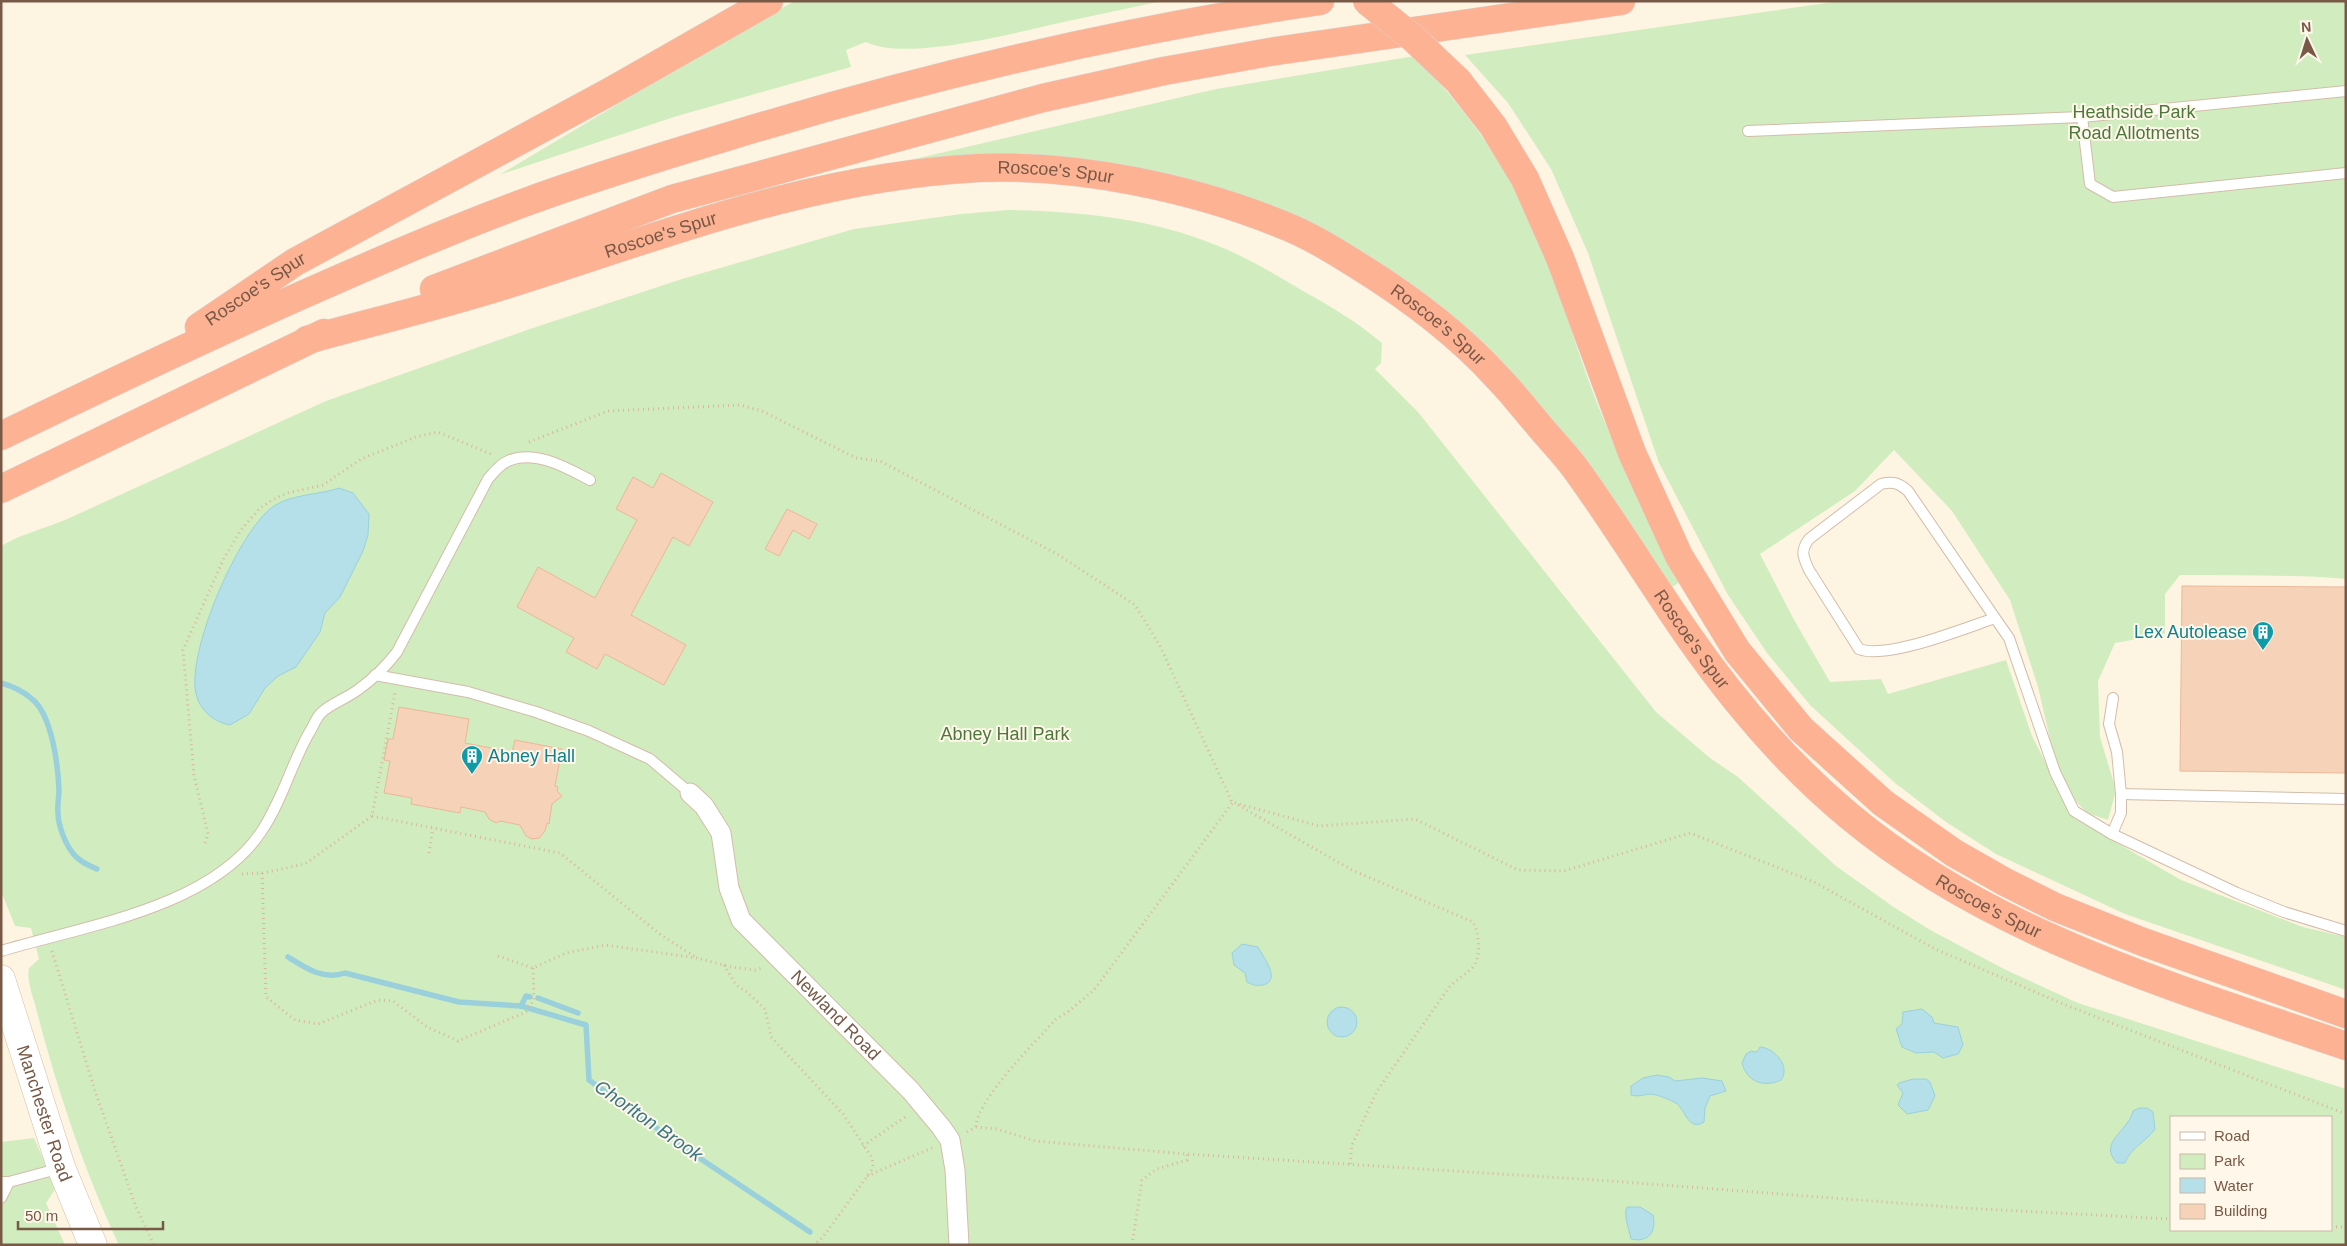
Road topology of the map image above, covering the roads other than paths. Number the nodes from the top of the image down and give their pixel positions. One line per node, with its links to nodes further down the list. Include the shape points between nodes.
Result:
1 (769, 1): 10 (highway, Roscoe's Spur, via 611,91 295,262)
2 (1320, 1): 10 (highway, via 1085,44 964,72 810,112 672,154 527,202 390,256)
3 (1367, 1): 24 (highway, Roscoe's Spur, bridge, via 1413,38 1458,81 1493,126 1525,179 1560,258 1632,453 1680,556 1737,651 1800,729 1883,803 1954,852 2005,882 2055,907 2143,942)
4 (1621, 1): 9 (highway, via 1270,52 1043,98 672,199 491,266)
5 (2346, 90): 6 (lane)
6 (2082, 117): 7 (lane); 8 (lane, via 2090,184 2113,197)
7 (1748, 131)
8 (2346, 173)
9 (307, 340): 13 (highway); 25 (highway, Roscoe's Spur, via 509,284 693,223 885,177 983,168 1062,169 1171,188 1231,206 1289,227 1390,286 1447,330 1494,373 1573,466 1693,643 1744,711 1796,769 1850,817 1934,876 2054,940 2148,978)
10 (140, 368): 11 (highway)
11 (1, 436)
12 (590, 480): 15 (lane, via 554,461 536,459 508,461 496,470 488,479 397,652)
13 (1, 489)
14 (1995, 618): 14 (lane, via 1890,651 1867,652 1859,649 1809,570 1802,557 1803,546 1881,484 1900,484); 20 (lane, via 2009,638 2055,772 2074,811)
15 (375, 675): 17 (lane, via 468,692 589,731 650,760); 22 (lane, via 360,689 321,713 301,747 261,832 219,875 184,896)
16 (2112, 698): 18 (lane, via 2109,724 2117,752)
17 (690, 793): 30 (street, Newland Road, via 704,806 721,833 728,888 741,920 923,1105 950,1140)
18 (2121, 794): 19 (lane); 20 (lane, via 2121,813)
19 (2346, 799)
20 (2112, 834): 21 (lane, via 2237,893)
21 (2346, 931)
22 (1, 952)
23 (1, 979): 26 (main road, Manchester Road)
24 (2346, 1014)
25 (2346, 1046)
26 (61, 1168): 27 (lane); 29 (main road, Manchester Road)
27 (5, 1182): 28 (lane)
28 (1, 1198)
29 (93, 1245)
30 (959, 1245)

